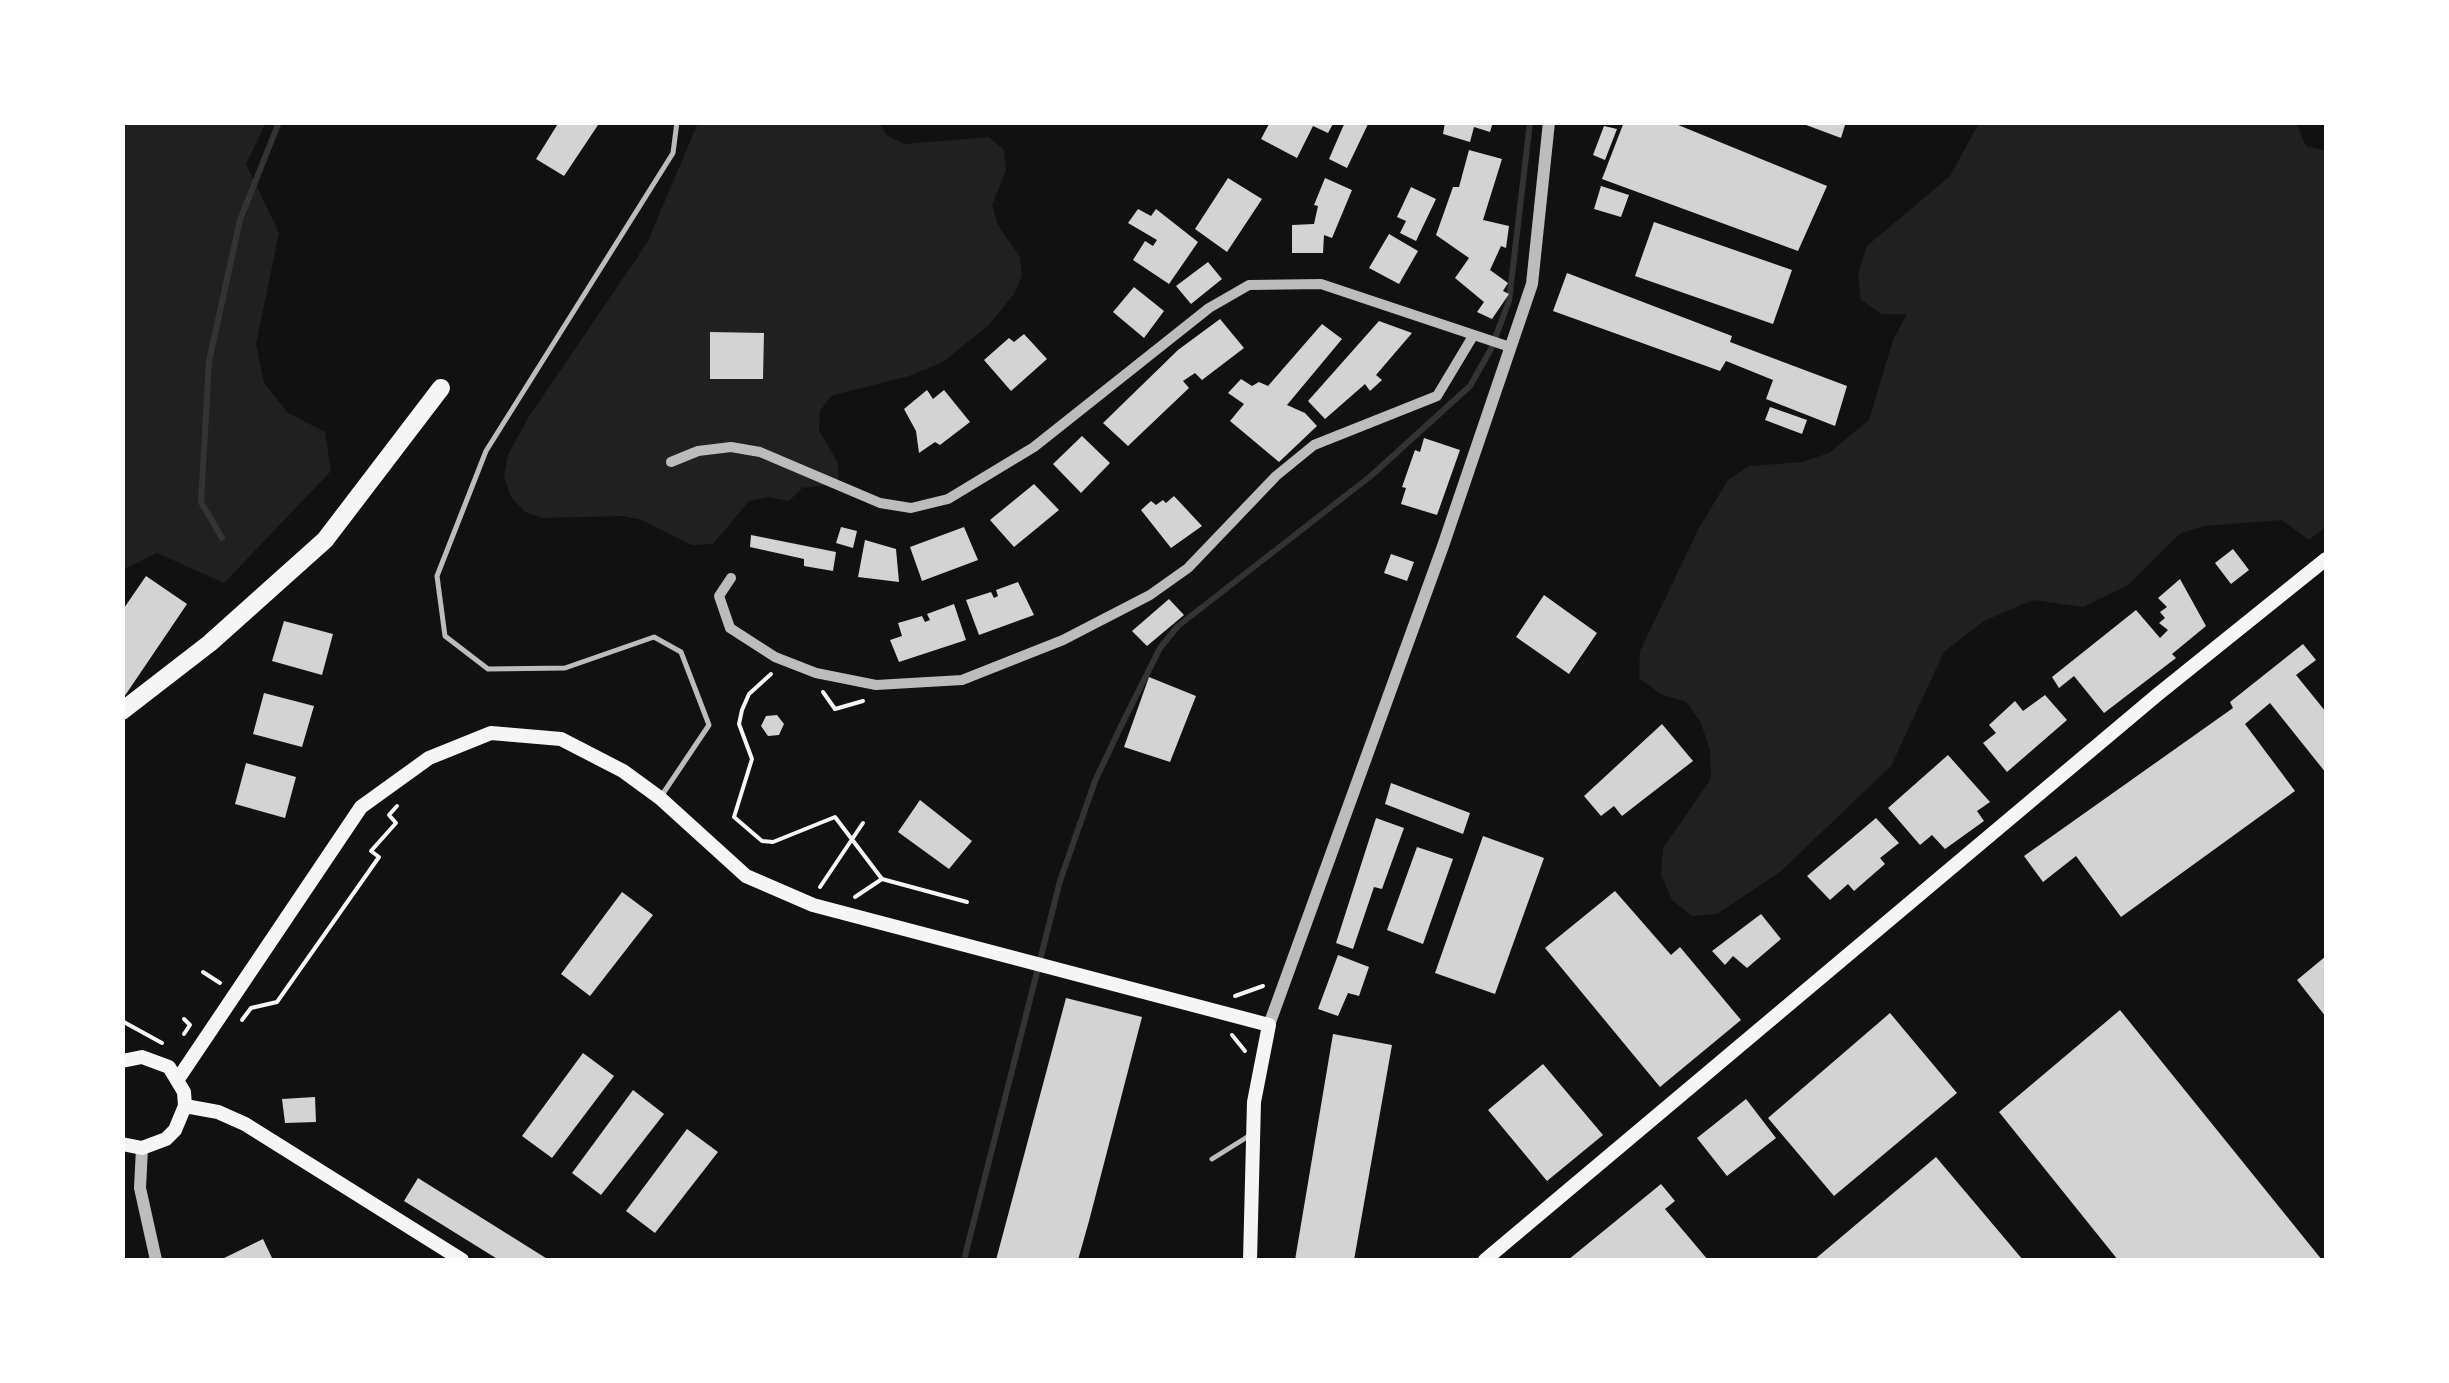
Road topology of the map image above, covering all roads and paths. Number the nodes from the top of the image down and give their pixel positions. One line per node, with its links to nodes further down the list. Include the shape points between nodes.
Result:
1 (678, 122): 13 (lane, via 672,153 486,452 437,576 444,636 488,669 565,668 654,636 681,652 709,724)
2 (1549, 122): 4 (street, via 1532,284)
3 (1476, 336): 4 (street); 6 (street, via 1321,284 1249,285 1209,308 1034,447 948,499 910,508 880,503 731,446); 8 (street, via 1437,396 1314,445 1188,568 1150,595 1063,640 962,680 876,685 775,656 730,628 720,596)
4 (1510, 347): 30 (street)
5 (441, 388): 12 (highway, via 325,540)
6 (671, 462)
7 (2326, 559): 45 (main road)
8 (731, 578)
9 (774, 672): 16 (path, via 762,678 742,710 739,724 752,759 734,817 762,841 806,831 829,817)
10 (813, 681): 11 (path, via 835,709)
11 (865, 700)
12 (122, 711)
13 (660, 798): 22 (main road, via 746,876); 36 (main road, via 561,739 491,733 428,758 361,807)
14 (403, 800): 18 (path, via 389,815 396,824)
15 (863, 823): 16 (path)
16 (853, 839): 19 (path); 20 (path)
17 (358, 844): 18 (path)
18 (371, 851): 27 (path, via 379,858 278,1002)
19 (882, 879): 21 (path); 22 (path, via 858,890)
20 (817, 891)
21 (967, 902)
22 (844, 914): 30 (main road)
23 (203, 972): 24 (path)
24 (220, 983)
25 (1267, 983): 26 (path)
26 (1228, 995)
27 (248, 1012)
28 (184, 1019): 32 (path)
29 (122, 1020): 33 (path)
30 (1269, 1025): 38 (main road)
31 (1224, 1031): 34 (path)
32 (187, 1035)
33 (175, 1050)
34 (1247, 1056)
35 (122, 1061): 36 (main road, via 156,1060)
36 (178, 1078): 37 (main road)
37 (184, 1106): 40 (main road, via 175,1130); 43 (main road, via 245,1124)
38 (1254, 1133): 41 (lane); 44 (main road)
39 (122, 1144): 40 (main road)
40 (142, 1148): 42 (street, via 140,1188)
41 (1212, 1159)
42 (156, 1260)
43 (462, 1260)
44 (1250, 1260)
45 (1485, 1260)

